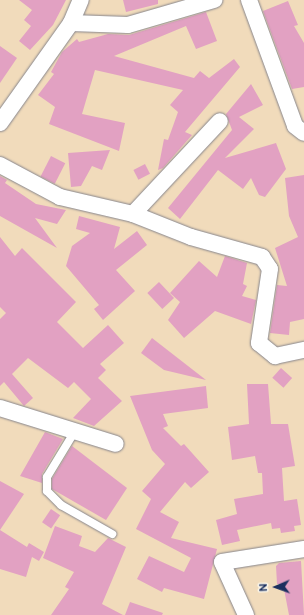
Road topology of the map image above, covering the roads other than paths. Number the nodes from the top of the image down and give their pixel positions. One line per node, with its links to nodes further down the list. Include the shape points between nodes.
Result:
1 (81, 0): 4 (street)
2 (214, 0): 4 (street, via 128,25)
3 (249, 0): 7 (street, via 295,126)
4 (71, 23): 6 (street)
5 (220, 120): 9 (street)
6 (0, 123)
7 (304, 133)
8 (0, 165): 9 (street, via 60,197)
9 (133, 214): 10 (street, via 191,237 262,257 270,269 259,343 275,356)
10 (304, 350)
11 (0, 408): 12 (street)
12 (75, 431): 13 (street); 14 (lane, via 47,477 46,491 61,505)
13 (116, 444)
14 (112, 534)
15 (304, 549): 16 (street, via 222,562)
16 (246, 615)

